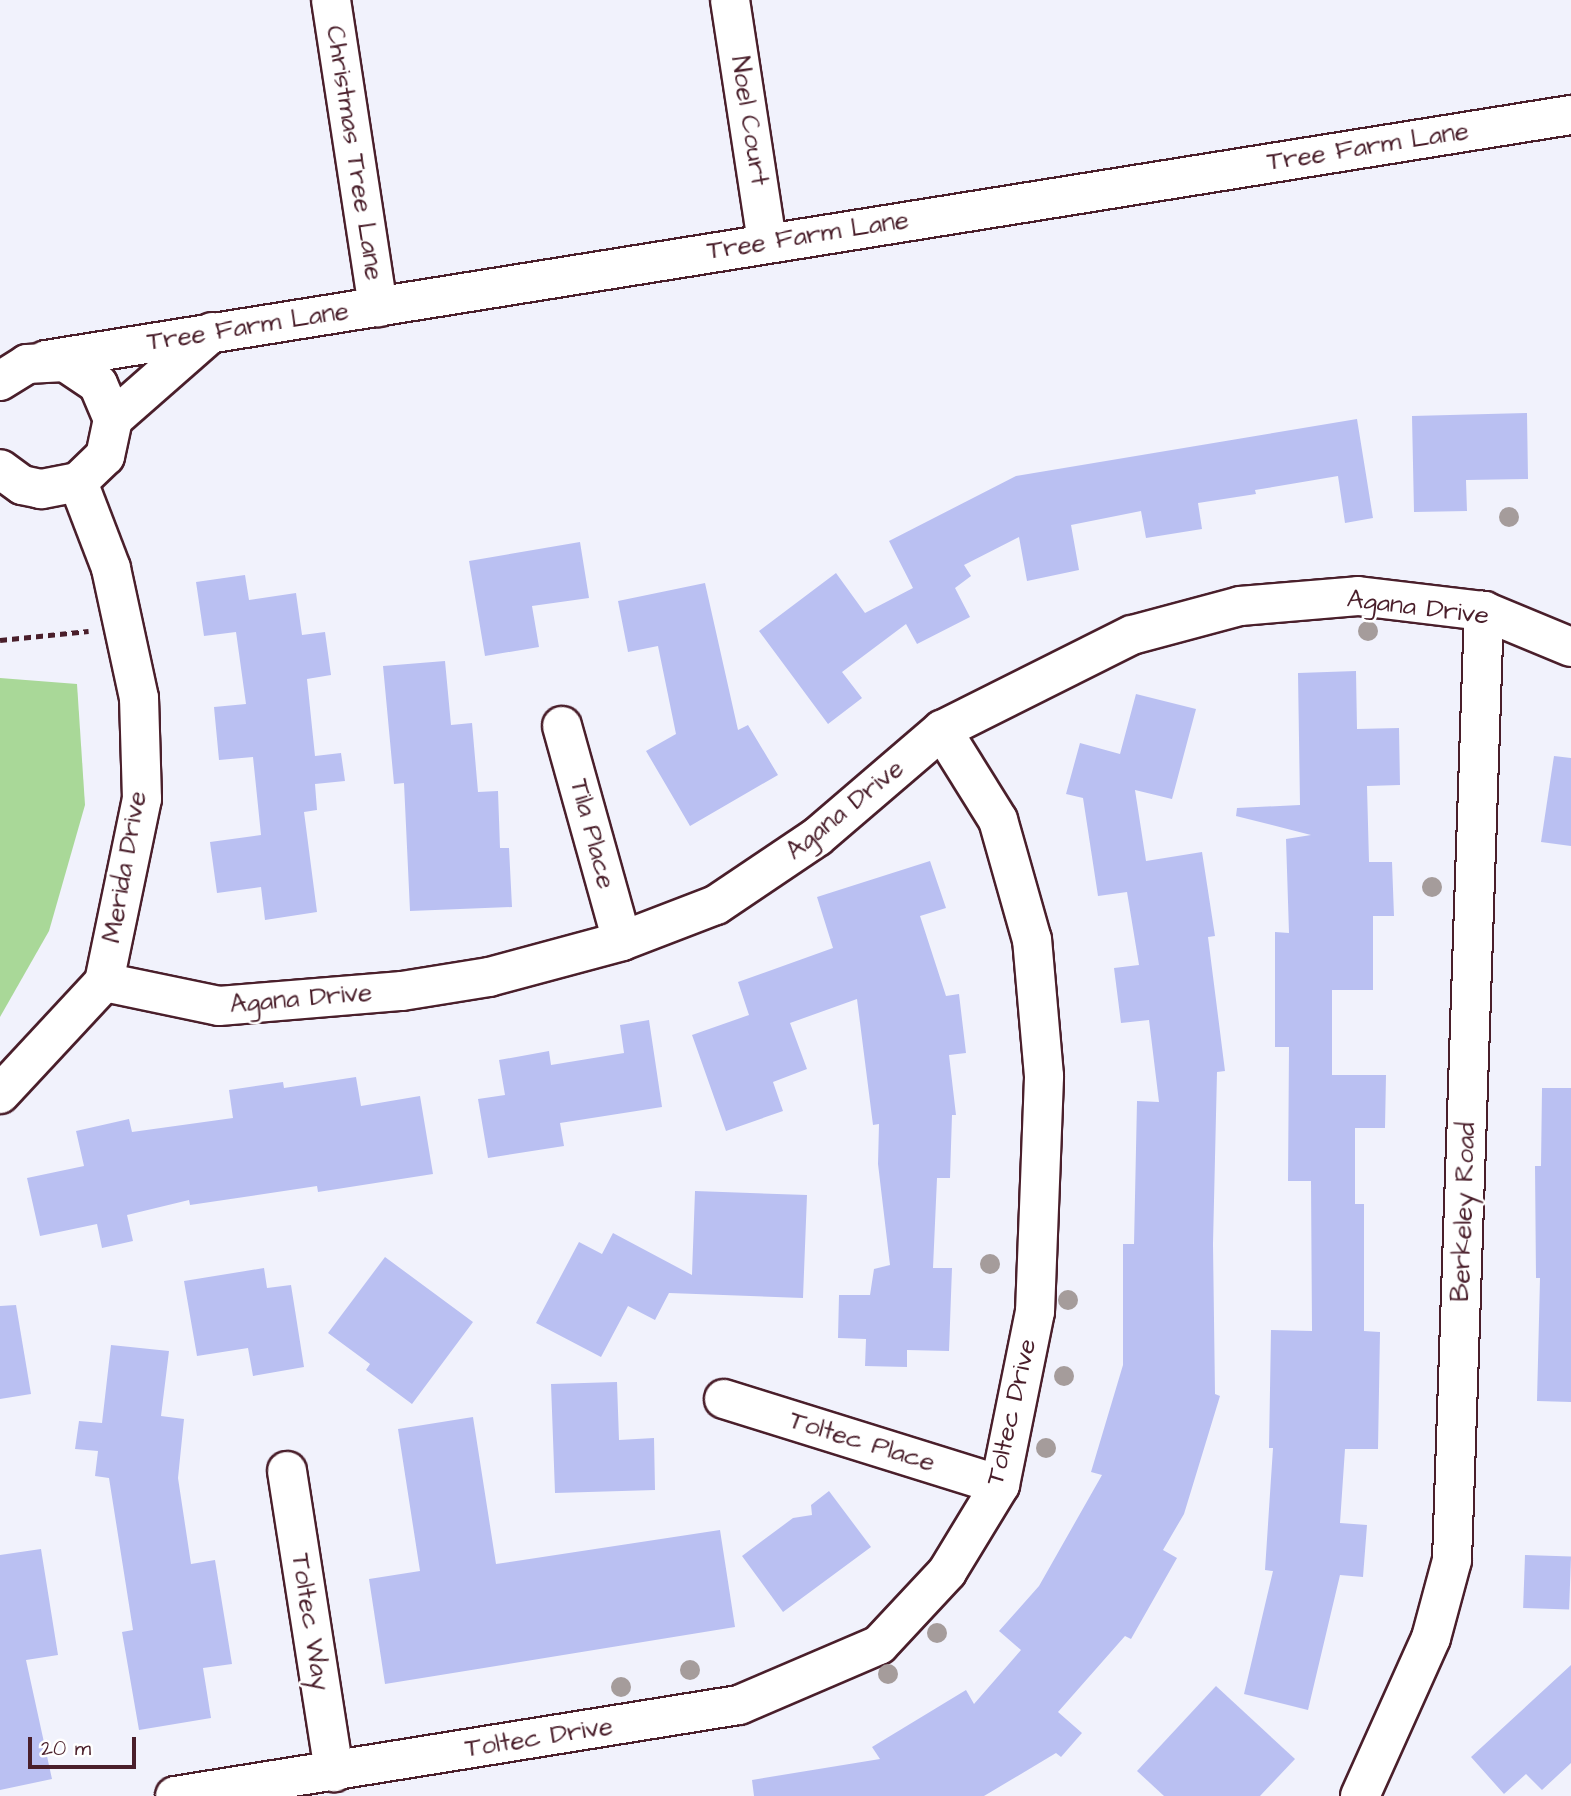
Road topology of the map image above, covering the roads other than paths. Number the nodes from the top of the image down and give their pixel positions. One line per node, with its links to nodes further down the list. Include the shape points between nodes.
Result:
1 (331, 0): 5 (street, Christmas Tree Lane)
2 (730, 0): 4 (street, Noel Court)
3 (1571, 115): 4 (street, Tree Farm Lane)
4 (767, 242): 5 (street, Tree Farm Lane)
5 (378, 307): 6 (street, Tree Farm Lane)
6 (212, 332): 7 (street, Tree Farm Lane); 9 (street)
7 (46, 360): 8 (street, Tree Farm Lane, via 27,364); 9 (street, via 83,371 103,392)
8 (0, 381)
9 (113, 419): 11 (street, via 105,456)
10 (0, 469): 11 (street, via 22,485 41,489)
11 (78, 482): 17 (street, Merida Drive, via 111,568 139,698 142,799)
12 (1484, 611): 13 (street, Agana Drive); 15 (street, Agana Drive, via 1359,596 1240,606 1132,635); 24 (street, Berkeley Road, via 1452,1560 1430,1638)
13 (1571, 647)
14 (562, 726): 16 (street, Tila Place)
15 (942, 730): 16 (street, Agana Drive, via 817,838 716,905); 21 (street, Toltec Drive, via 998,820 1032,940 1044,1076 1035,1312)
16 (622, 941): 17 (street, Agana Drive, via 489,977 402,991 219,1006)
17 (103, 982): 18 (street)
18 (0, 1094)
19 (724, 1399): 21 (street, Toltec Place)
20 (287, 1471): 22 (street, Toltec Way)
21 (999, 1486): 22 (street, Toltec Drive, via 947,1572 879,1645 738,1705)
22 (334, 1772): 23 (street, Toltec Drive)
23 (175, 1796)
24 (1360, 1796)

